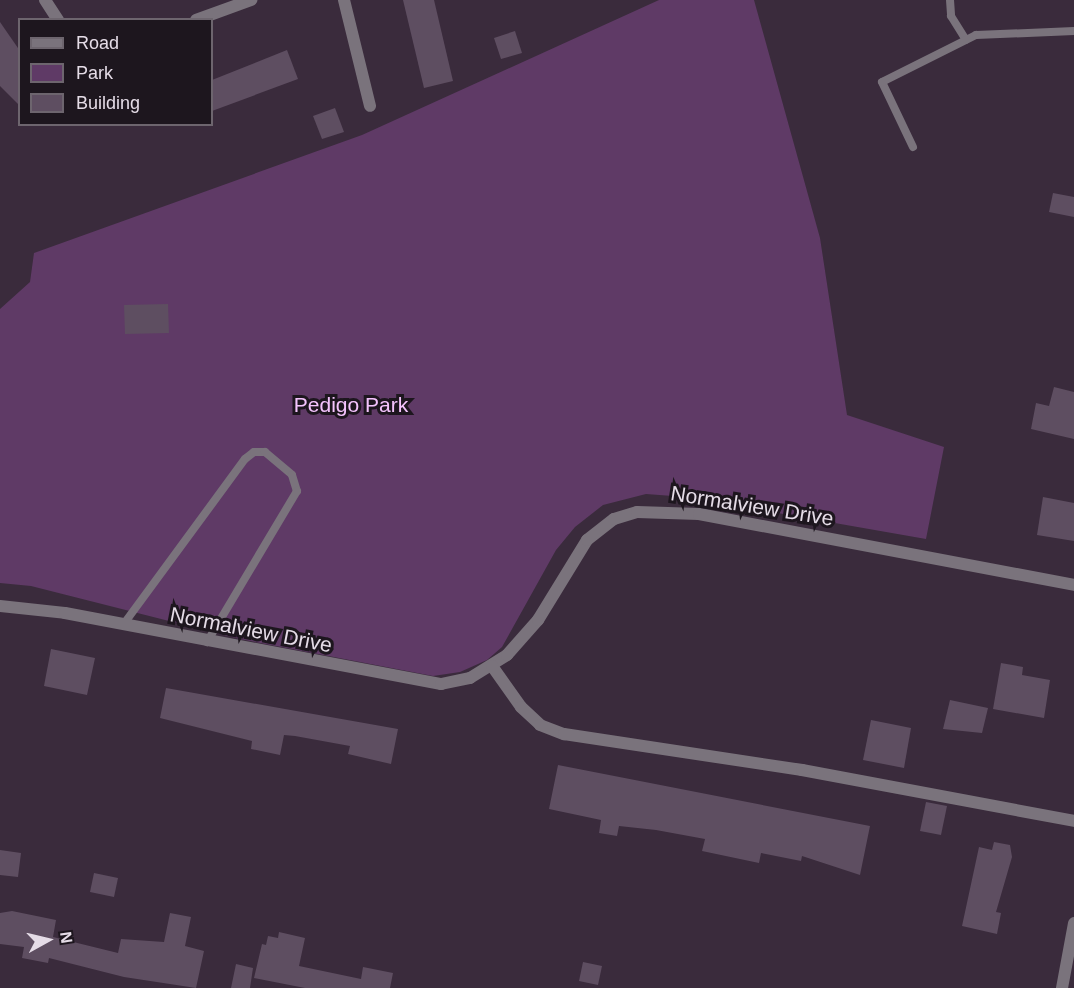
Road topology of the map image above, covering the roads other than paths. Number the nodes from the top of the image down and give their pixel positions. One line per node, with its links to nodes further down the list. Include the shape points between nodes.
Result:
1 (45, 0): 5 (street)
2 (251, 0): 6 (street)
3 (344, 0): 9 (street)
4 (950, 0): 8 (lane, via 951,16)
5 (57, 18)
6 (202, 18)
7 (1074, 31): 8 (lane, via 976,35)
8 (966, 40): 10 (lane, via 882,82)
9 (370, 106)
10 (913, 147)
11 (1074, 585): 15 (street, Normalview Drive, via 699,514 637,512 614,519 587,540 531,630)
12 (0, 606): 13 (street, Normalview Drive)
13 (123, 625): 14 (street, Normalview Drive); 14 (lane, via 245,459 254,452 264,452 292,475 297,491)
14 (207, 642): 15 (street, Normalview Drive, via 431,683 460,681)
15 (492, 666): 16 (street, via 521,707 540,724 564,734 802,770)
16 (1074, 821)
17 (1074, 923): 18 (street)
18 (1062, 988)

